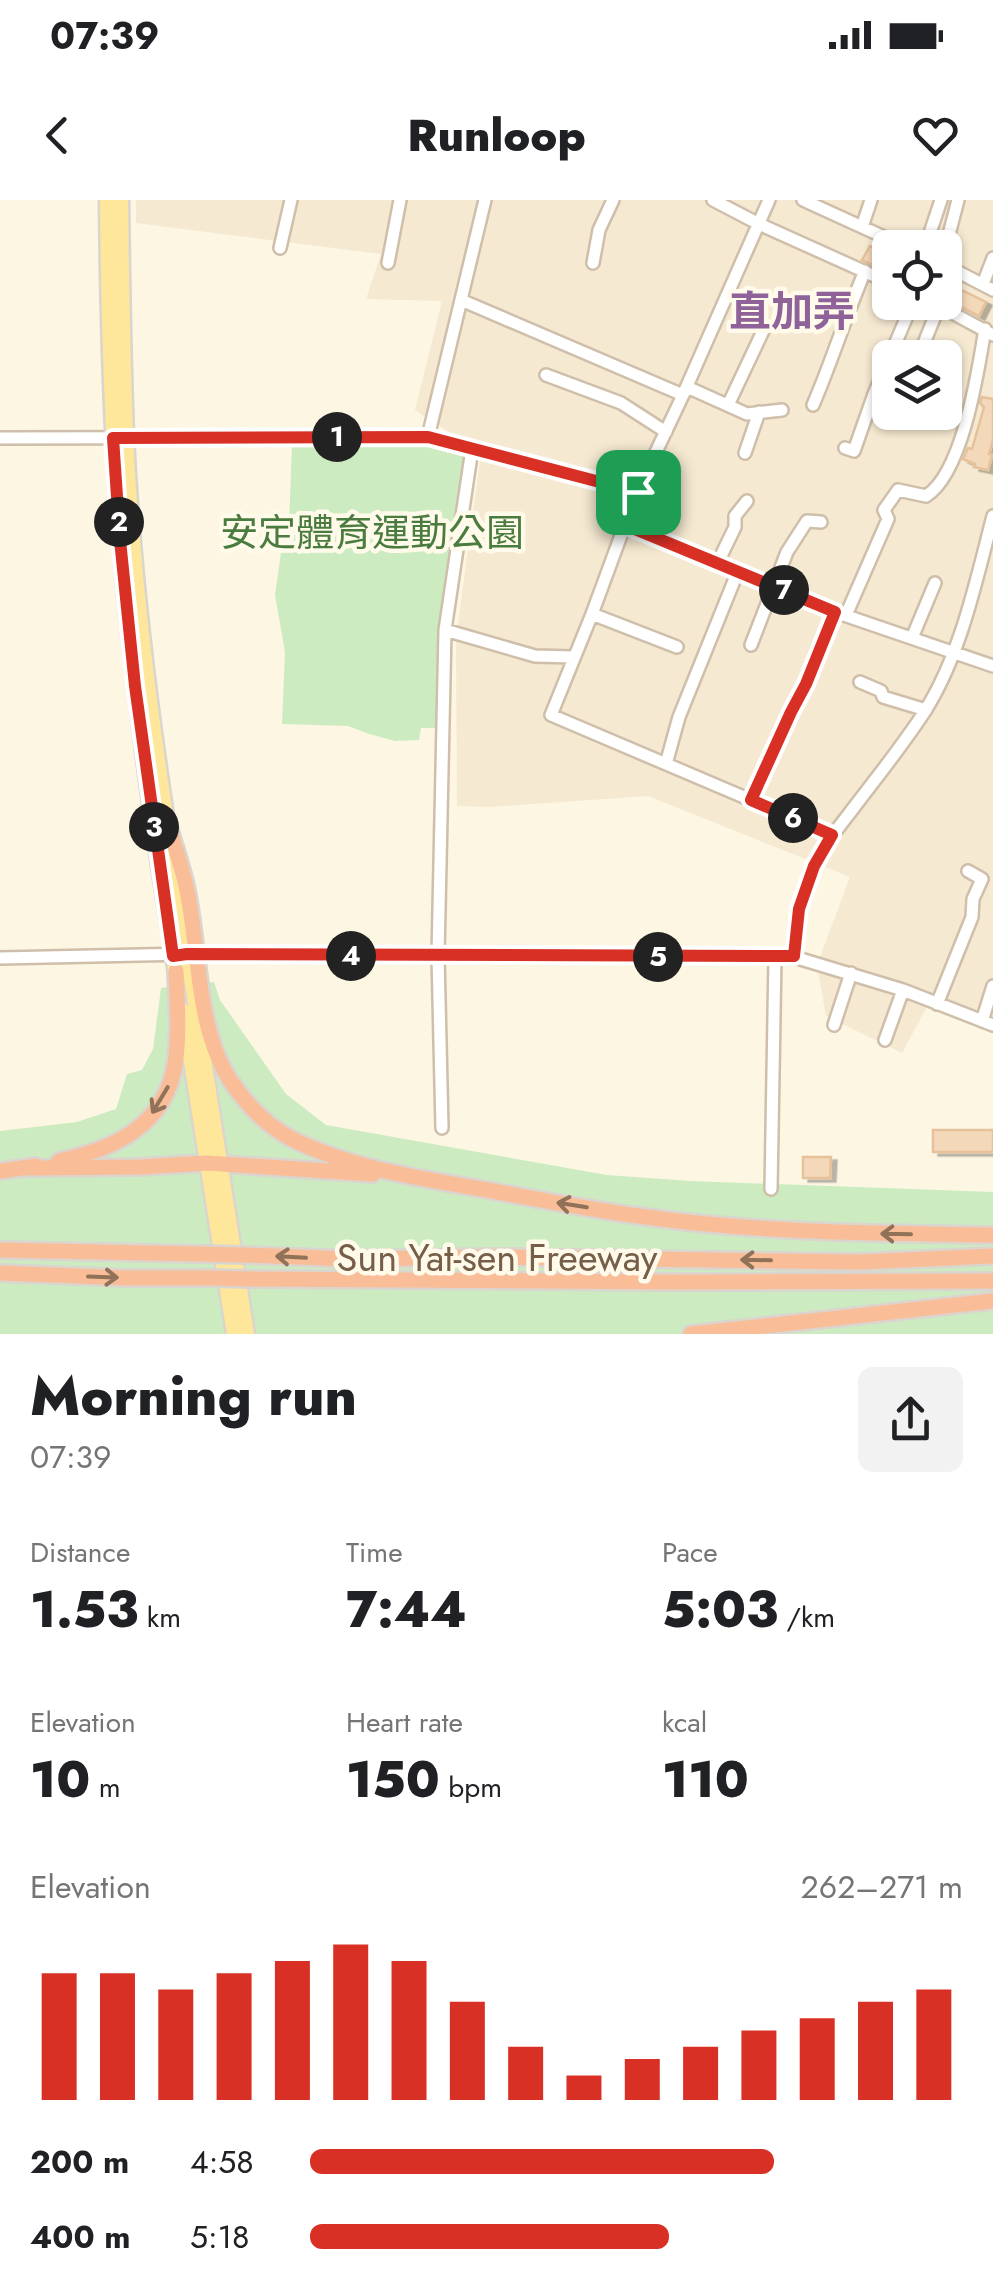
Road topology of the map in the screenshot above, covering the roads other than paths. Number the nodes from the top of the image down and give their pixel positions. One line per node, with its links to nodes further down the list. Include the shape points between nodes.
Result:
1 (107, 200): 40 (main road)
2 (121, 200): 40 (main road)
3 (291, 200): 18 (street)
4 (400, 200): 21 (street)
5 (485, 200): 26 (street)
6 (614, 200): 20 (street, via 598,230)
7 (713, 200): 13 (street)
8 (769, 200): 13 (street)
9 (803, 200): 14 (street)
10 (872, 200): 14 (street)
11 (941, 200): 15 (street)
12 (958, 200): 16 (street)
13 (758, 224): 22 (street); 32 (street)
14 (862, 227): 17 (street)
15 (932, 230)
16 (950, 230)
17 (872, 232)
18 (280, 248)
19 (993, 258): 25 (street)
20 (593, 263)
21 (388, 264)
22 (865, 271): 23 (street); 34 (street)
23 (872, 274)
24 (962, 274): 25 (street)
25 (988, 287)
26 (461, 300): 32 (street); 38 (street)
27 (962, 318): 30 (street)
28 (906, 320): 41 (street, via 854,451)
29 (762, 331): 33 (street)
30 (989, 332): 53 (street, via 956,451 935,490 926,496 898,490)
31 (546, 375): 37 (street, via 621,403)
32 (685, 391): 33 (street); 37 (street)
33 (728, 405): 36 (street)
34 (813, 405)
35 (782, 410): 36 (street)
36 (759, 412): 43 (street)
37 (666, 432): 44 (street)
38 (428, 437): 40 (street); 42 (street)
39 (0, 438): 40 (street)
40 (120, 438): 66 (main road); 73 (main road, via 120,540 135,686)
41 (844, 448)
42 (472, 449): 44 (street); 55 (street)
43 (745, 453)
44 (638, 492): 48 (street)
45 (747, 501): 49 (street)
46 (993, 517): 59 (street)
47 (820, 522): 52 (street, via 808,521)
48 (625, 525): 49 (street); 54 (street)
49 (718, 562): 50 (street)
50 (738, 570): 52 (street); 64 (street)
51 (935, 583): 56 (street)
52 (775, 586): 53 (street); 57 (street)
53 (841, 613): 56 (street); 65 (street)
54 (592, 614): 58 (street); 60 (street)
55 (445, 630): 60 (street, via 535,656); 69 (street)
56 (912, 638): 59 (street)
57 (752, 645)
58 (678, 647)
59 (953, 652): 61 (street); 63 (street)
60 (574, 657): 64 (street, via 551,715)
61 (993, 666)
62 (860, 682): 63 (street)
63 (926, 710): 67 (street)
64 (666, 764): 65 (street)
65 (751, 800): 67 (street)
66 (166, 820): 73 (highway, via 186,886)
67 (832, 835): 70 (street, via 799,909)
68 (968, 872): 77 (street, via 982,879)
69 (438, 956): 71 (street); 73 (street); 81 (street)
70 (794, 956): 71 (street); 74 (street)
71 (775, 957): 86 (street)
72 (0, 958): 73 (street)
73 (183, 959): 82 (main road); 83 (highway, one-way to 83, via 175,1064 162,1101 113,1145); 85 (highway, via 218,1057 248,1104 291,1138)
74 (850, 973): 76 (street); 79 (street)
75 (993, 986): 78 (street)
76 (903, 990): 77 (street); 80 (street)
77 (937, 1004): 78 (street)
78 (987, 1023)
79 (834, 1025)
80 (885, 1040)
81 (442, 1128)
82 (214, 1164): 83 (highway); 85 (highway); 93 (main road); 94 (main road)
83 (27, 1168): 84 (highway)
84 (0, 1170)
85 (408, 1176): 87 (highway, one-way to 85, via 834,1233 648,1218)
86 (771, 1189)
87 (993, 1235)
88 (0, 1250): 89 (highway, Sun Yat-sen Freeway, one-way to 88, bridge, via 860,1262 348,1259)
89 (993, 1256)
90 (0, 1273): 91 (highway, Sun Yat-sen Freeway, one-way to 91, bridge)
91 (993, 1281)
92 (991, 1301): 95 (highway)
93 (234, 1334)
94 (247, 1334)
95 (691, 1334)

